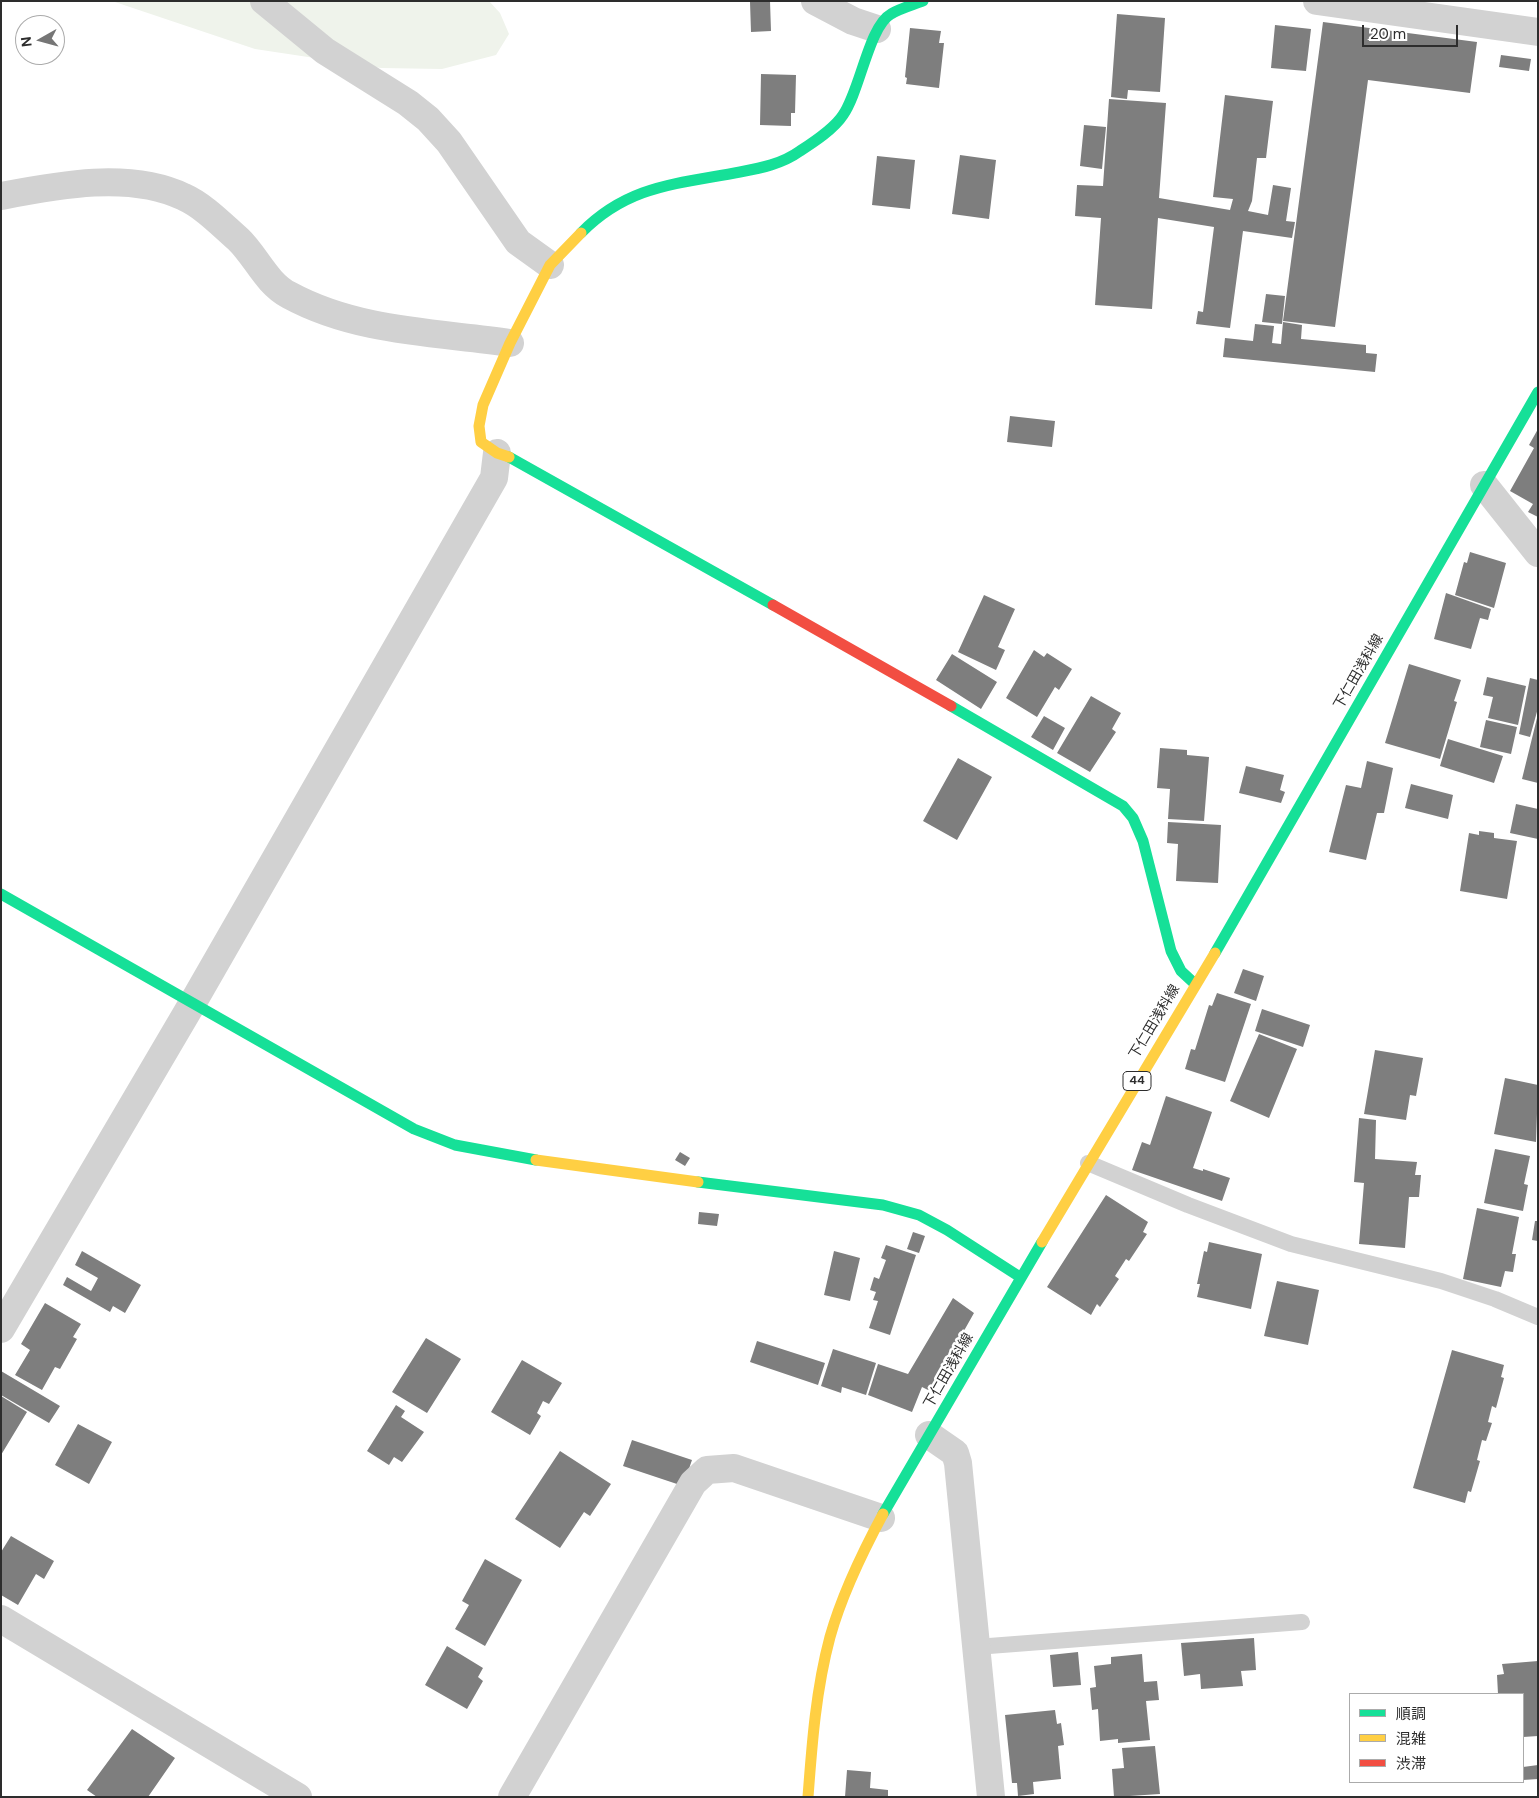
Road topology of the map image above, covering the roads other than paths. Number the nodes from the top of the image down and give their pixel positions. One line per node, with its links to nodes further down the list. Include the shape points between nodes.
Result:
1 (264, 1): 9 (street, via 325,51 428,119 449,142 518,242)
2 (815, 1): 6 (street, via 853,21)
3 (923, 1): 6 (street, via 890,14)
4 (1317, 1): 5 (street)
5 (1419, 8): 7 (street)
6 (877, 29): 9 (street, via 854,95 842,116 798,153 774,165 644,191 594,220)
7 (1538, 32)
8 (1, 196): 10 (street, via 95,182 153,186 185,197 217,220 287,294 319,309 377,327)
9 (550, 265): 10 (street)
10 (510, 343): 12 (street, via 483,405 479,426 481,442)
11 (1538, 392): 13 (street, 下仁田浅科線 / 44)
12 (497, 453): 16 (street, via 513,458 1123,806 1133,818 1143,841 1171,951 1181,971); 17 (street, via 494,478)
13 (1484, 484): 14 (street); 16 (street, 下仁田浅科線 / 44)
14 (1538, 552)
15 (1, 894): 17 (street)
16 (1195, 984): 18 (street, 下仁田浅科線 / 44)
17 (192, 1004): 19 (street, via 414,1129 455,1145 550,1163 883,1205 919,1215); 21 (street)
18 (1088, 1162): 19 (street, 下仁田浅科線 / 44); 20 (lane, via 1188,1205 1292,1244 1441,1281)
19 (1020, 1277): 22 (street, 下仁田浅科線 / 44)
20 (1538, 1317)
21 (1, 1329)
22 (929, 1435): 23 (street, 下仁田浅科線 / 44); 26 (street, via 955,1453 958,1463)
23 (881, 1518): 28 (street, via 734,1468 707,1470 693,1483); 29 (street, 下仁田浅科線 / 44, via 849,1584 824,1657)
24 (1, 1619): 27 (street)
25 (1302, 1622): 26 (lane)
26 (976, 1647): 30 (street)
27 (298, 1797)
28 (512, 1797)
29 (808, 1797)
30 (990, 1797)

